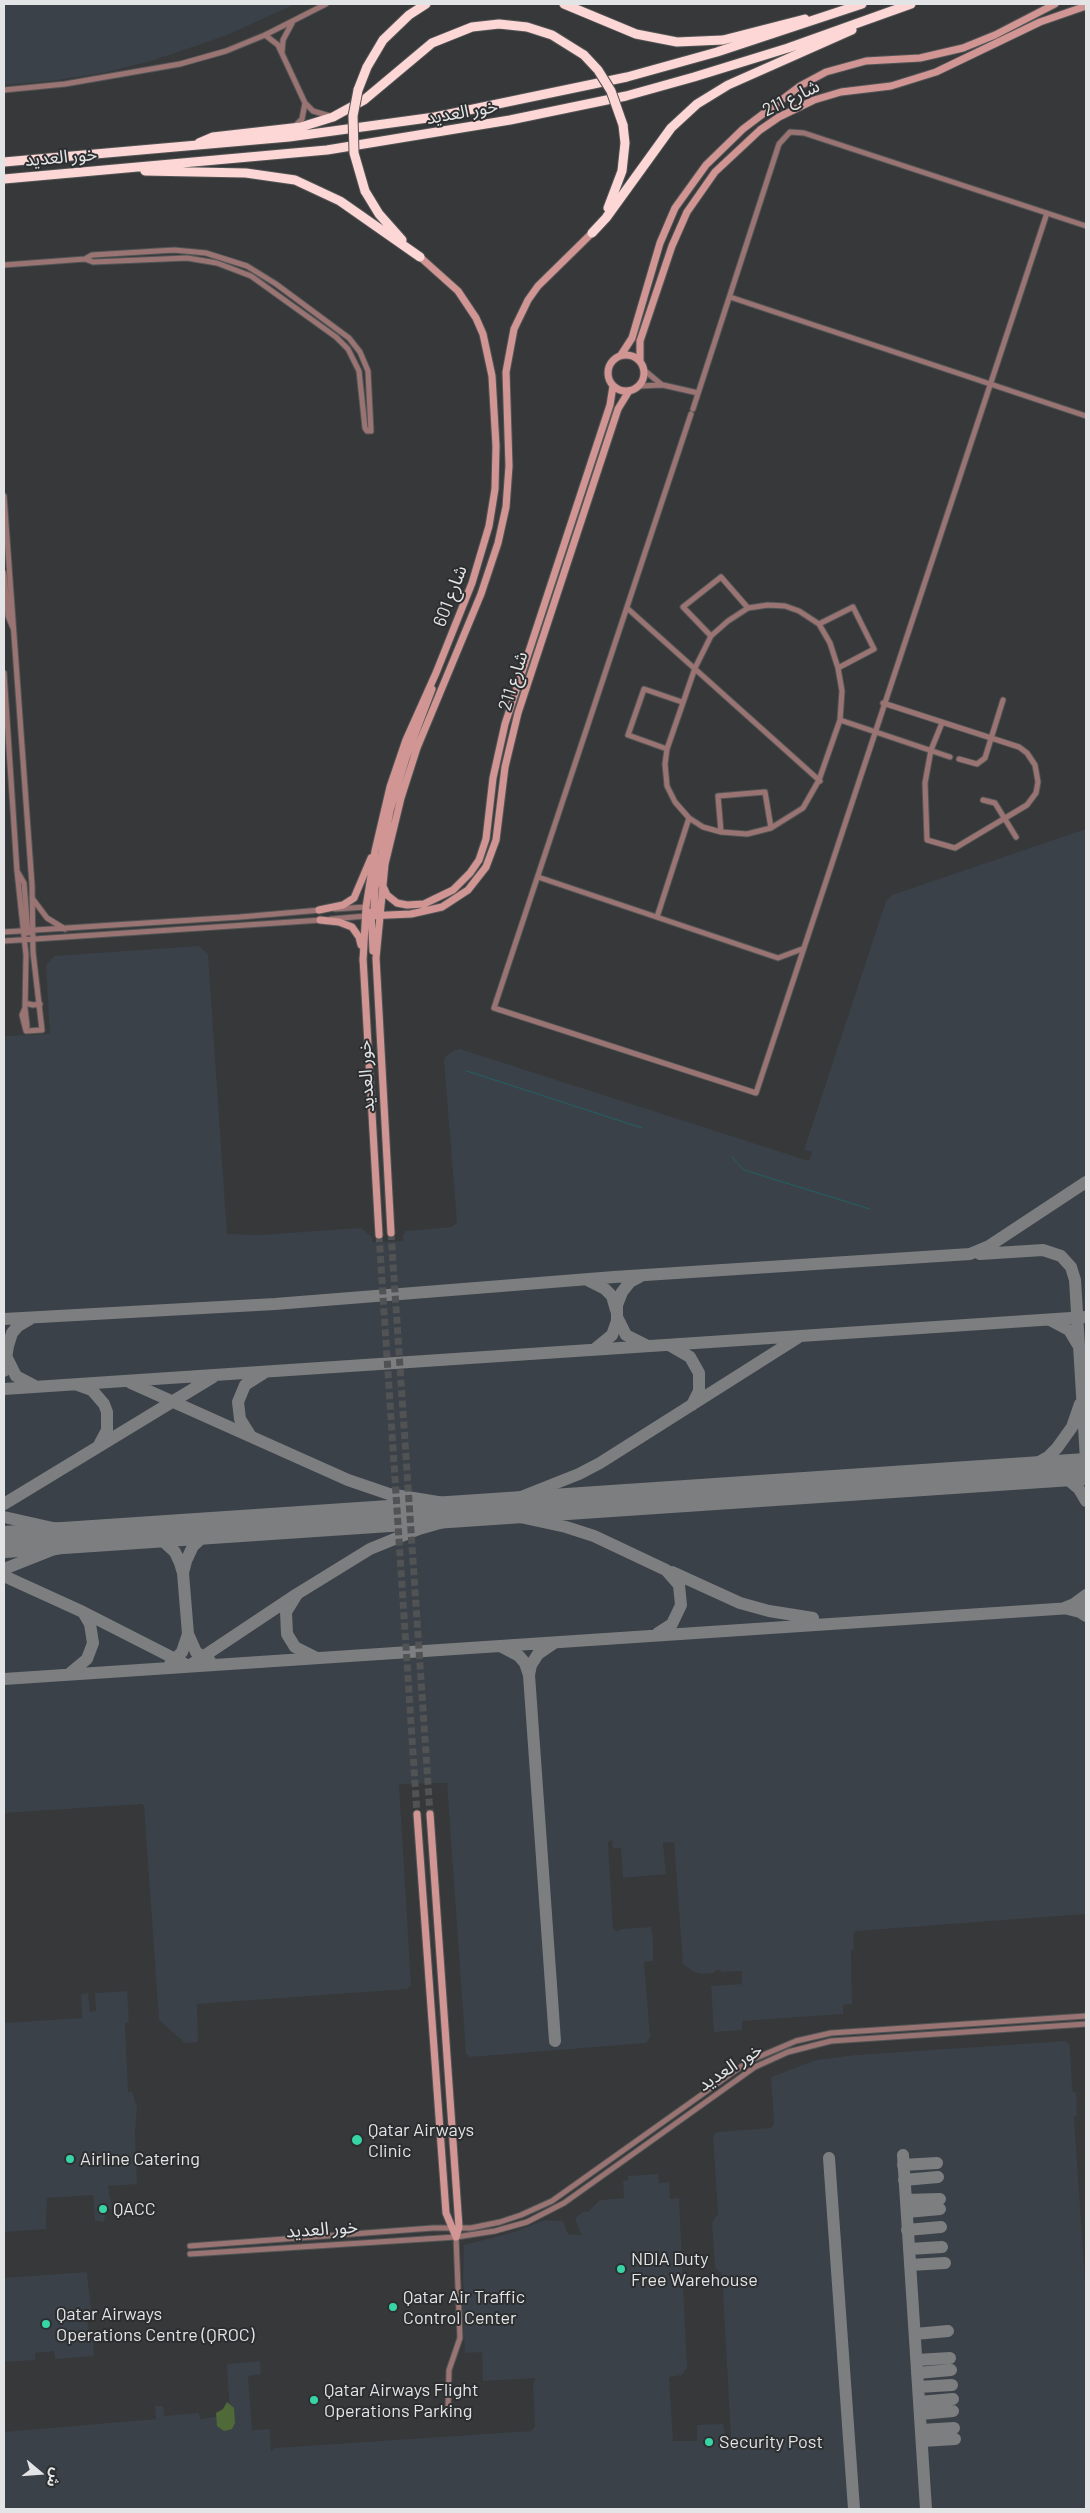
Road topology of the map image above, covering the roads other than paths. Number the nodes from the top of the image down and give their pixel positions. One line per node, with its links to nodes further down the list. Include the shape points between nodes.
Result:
1 (326, 4): 9 (street)
2 (426, 4): 23 (highway, bridge, via 408,15 383,40 367,67 353,116 354,153 365,191 388,226)
3 (564, 4): 6 (highway, via 636,34 696,43 738,37)
4 (911, 4): 8 (highway, خور العديد)
5 (1055, 4): 27 (main road, شارع 211, via 963,48 920,58 866,61 826,72 800,86 747,125 715,155 675,208 660,242 632,338)
6 (858, 5): 16 (highway, خور العديد, via 717,52 559,93 367,128)
7 (1086, 6): 28 (main road, شارع 211, via 1040,22 936,72 891,86 841,92 814,100 779,117 750,138 707,182 682,223 640,341)
8 (883, 14): 18 (highway, خور العديد, via 694,77 626,96 510,120 327,150); 22 (highway, via 841,36 728,85 697,104 666,134)
9 (293, 21): 10 (street); 11 (street, via 283,40)
10 (265, 35): 11 (street, via 276,42); 12 (street, via 226,51 180,64 65,84)
11 (282, 55): 13 (street)
12 (4, 90)
13 (305, 103): 14 (street, via 313,111); 15 (street, via 302,118)
14 (333, 117): 15 (highway); 22 (highway, bridge, via 364,100 432,43 472,27 499,24 527,27 562,40 584,55 598,70 611,90 623,125 622,171 612,199)
15 (294, 128): 16 (highway, via 213,137)
16 (193, 146): 17 (highway, خور العديد)
17 (4, 162)
18 (118, 168): 19 (highway, خور العديد); 23 (highway, via 246,173 295,180 340,201)
19 (4, 179)
20 (1046, 213): 21 (street); 26 (street, via 804,133 790,132 779,144); 31 (street)
21 (1086, 226)
22 (592, 233): 71 (main road, شارع 601, via 548,274 520,315 507,356 508,488 498,543 485,585 412,762)
23 (420, 257): 50 (main road, شارع 601, via 458,291 476,318 490,362 496,446 489,526)
24 (85, 259): 24 (street, via 93,262 193,258 251,276 348,349 362,379 366,430 372,429 369,378 366,364 356,347 344,334 257,271 227,259 184,250 92,255); 25 (street)
25 (4, 265)
26 (730, 297): 31 (street); 35 (street)
27 (621, 355): 28 (main road, via 631,355); 32 (main road, via 609,367 608,377)
28 (640, 361): 29 (main road)
29 (644, 370): 30 (street); 33 (main road)
30 (663, 385): 33 (street); 35 (street)
31 (989, 385): 36 (street); 53 (street)
32 (613, 386): 34 (main road); 71 (main road, شارع 211, via 610,405 505,724 494,771 488,832 482,854 459,885 432,901 407,906 397,903 387,895)
33 (639, 386): 34 (main road)
34 (629, 391): 75 (main road, شارع 211, via 618,409 514,726 496,840 486,867 468,890 442,907 420,913)
35 (698, 393): 42 (street)
36 (1086, 416)
37 (4, 496): 38 (street)
38 (7, 554): 39 (street); 40 (street)
39 (4, 560)
40 (7, 566): 45 (street)
41 (4, 573): 45 (street, via 8,616)
42 (627, 608): 47 (street); 70 (street)
43 (748, 608): 44 (street, via 785,606); 46 (street); 46 (street, via 721,577 683,607)
44 (819, 624): 48 (street, via 830,643); 48 (street, via 853,607 874,649)
45 (14, 631): 72 (street)
46 (711, 636): 47 (street)
47 (695, 668): 52 (street); 62 (street)
48 (838, 668): 54 (street, via 842,692)
49 (4, 673): 79 (street, via 17,871)
50 (436, 673): 69 (main road, شارع 601, via 400,756); 75 (main road, via 400,777 387,826)
51 (1003, 700): 57 (street)
52 (682, 702): 58 (street); 58 (street, via 644,689 628,735)
53 (884, 703): 55 (street); 56 (street)
54 (840, 720): 56 (street); 62 (street)
55 (942, 723): 57 (street); 59 (street)
56 (874, 731): 59 (street); 84 (street)
57 (990, 739): 61 (street, via 985,758 977,764); 65 (street, via 1018,747 1036,765 1036,792 1026,805)
58 (667, 749): 64 (street, via 667,786)
59 (931, 750): 60 (street); 65 (street, via 925,783 926,840 955,848)
60 (950, 757)
61 (960, 759)
62 (820, 780): 66 (street, via 802,808)
63 (983, 800): 65 (street, via 995,803)
64 (689, 818): 67 (street, via 703,827); 76 (street)
65 (1006, 818): 68 (street)
66 (771, 828): 67 (street, via 747,834); 67 (street, via 765,792 718,796)
67 (721, 832)
68 (1016, 837)
69 (375, 851): 73 (main road, شارع 601); 74 (main road, via 354,898 343,905)
70 (538, 877): 76 (street); 84 (street, via 494,1008 756,1092)
71 (382, 884): 75 (main road, شارع 601)
72 (32, 898): 78 (street, via 47,918); 79 (street)
73 (366, 908): 74 (street); 75 (main road)
74 (319, 910): 78 (street)
75 (372, 917): 77 (street); 85 (main road); 88 (main road, خور العديد)
76 (657, 917): 84 (street, via 778,958)
77 (320, 920): 82 (street); 85 (main road, via 352,927 359,937)
78 (66, 930): 79 (street)
79 (28, 931): 80 (street); 81 (street); 82 (street)
80 (4, 932)
81 (23, 939): 82 (street); 83 (street); 87 (street, via 26,955)
82 (34, 939): 86 (street)
83 (4, 941)
84 (802, 948)
85 (363, 961): 89 (main road)
86 (40, 1004): 87 (street); 87 (street, via 42,1030 26,1031)
87 (25, 1006)
88 (391, 1233)
89 (380, 1234)
90 (417, 1814): 95 (main road, via 446,2214)
91 (430, 1814): 94 (main road)
92 (1086, 2016): 94 (street, خور العديد, via 832,2033 796,2040 749,2061 547,2204 500,2222)
93 (1086, 2024): 96 (street, خور العديد, via 832,2041 788,2052 755,2067 557,2207 510,2227)
94 (459, 2227): 95 (street, خور العديد); 96 (main road)
95 (450, 2228): 96 (main road); 97 (street, خور العديد)
96 (456, 2237): 98 (street, خور العديد); 99 (street, via 460,2338 449,2370)
97 (190, 2246)
98 (190, 2254)
99 (448, 2411)

